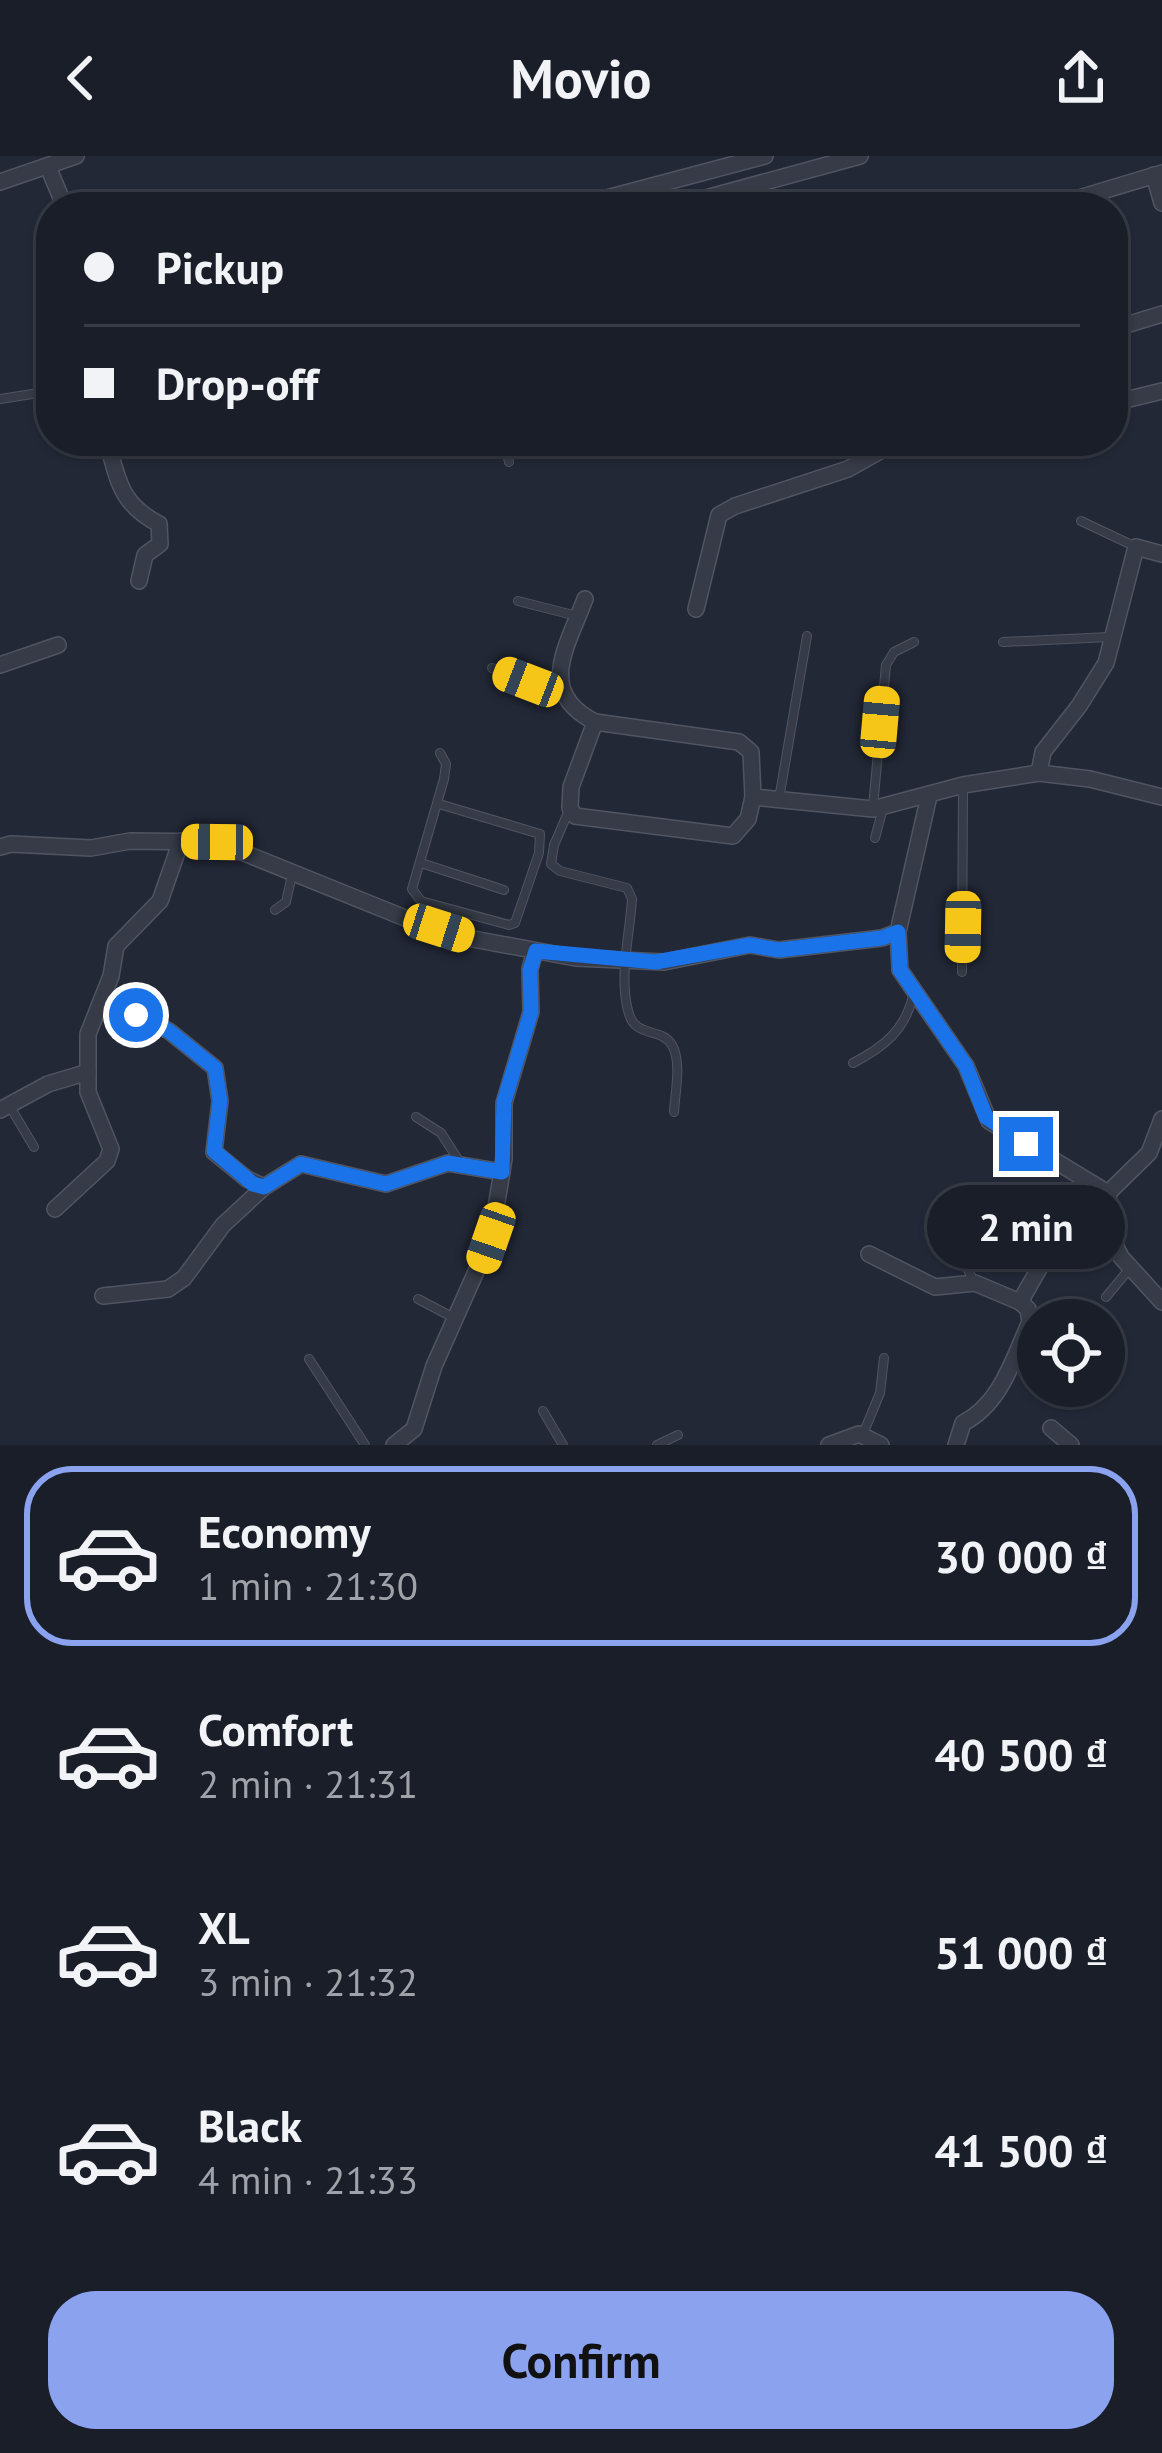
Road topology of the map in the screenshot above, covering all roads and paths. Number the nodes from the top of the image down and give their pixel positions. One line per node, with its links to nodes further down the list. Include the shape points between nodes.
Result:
1 (76, 156): 4 (street)
2 (765, 156): 6 (street)
3 (860, 156): 11 (street)
4 (36, 165): 7 (street); 8 (street)
5 (1158, 174): 12 (street); 13 (street)
6 (687, 176): 9 (street); 10 (street)
7 (0, 182)
8 (55, 192)
9 (628, 192)
10 (692, 192)
11 (736, 192)
12 (1098, 192)
13 (1162, 203)
14 (1162, 314): 15 (street)
15 (1128, 324)
16 (1162, 391): 19 (street)
17 (36, 393): 18 (lane)
18 (0, 398)
19 (1128, 400)
20 (111, 456): 27 (street, via 134,511 159,524 160,544 145,555)
21 (508, 456): 23 (lane)
22 (871, 456): 30 (street, via 719,515)
23 (509, 462)
24 (1081, 521): 25 (lane)
25 (1136, 547): 26 (street); 33 (street)
26 (1162, 554)
27 (139, 581)
28 (585, 599): 31 (street)
29 (518, 601): 31 (lane)
30 (696, 609)
31 (578, 616): 39 (street)
32 (808, 636): 47 (lane)
33 (1109, 638): 35 (lane); 42 (street, via 1106,662 1042,752)
34 (914, 642): 50 (lane, via 886,665)
35 (1003, 642)
36 (58, 645): 37 (street)
37 (0, 665)
38 (493, 668): 39 (lane)
39 (561, 688): 40 (street)
40 (595, 722): 46 (street, via 739,742 751,752); 49 (street)
41 (440, 753): 48 (lane, via 446,764)
42 (1039, 773): 43 (street); 45 (street)
43 (962, 785): 44 (street); 63 (lane)
44 (929, 796): 50 (street); 60 (street)
45 (1162, 796)
46 (753, 797): 47 (street); 49 (street, via 733,836 588,819)
47 (779, 801): 50 (street)
48 (439, 804): 54 (lane); 56 (lane, via 540,834)
49 (570, 808): 55 (lane)
50 (878, 808): 51 (lane)
51 (875, 838)
52 (181, 841): 53 (street); 57 (street, via 226,844); 65 (street, via 160,901 116,946)
53 (0, 847)
54 (421, 863): 56 (lane, via 412,889 421,901 509,925); 58 (lane)
55 (551, 864): 56 (lane); 62 (lane, via 627,888)
56 (534, 866)
57 (292, 875): 59 (lane, via 286,902); 61 (street, via 473,939)
58 (504, 890)
59 (275, 910)
60 (898, 932): 62 (street); 64 (street, via 900,970)
61 (536, 951): 62 (street); 74 (street, via 531,1012 504,1102)
62 (627, 961): 69 (lane, via 629,1016 675,1050)
63 (962, 972)
64 (914, 994): 66 (lane, via 908,1020); 76 (street, via 966,1066 988,1121)
65 (104, 998): 67 (street, via 88,1034); 75 (street, via 169,1031 215,1068 214,1151)
66 (853, 1063)
67 (88, 1072): 68 (street); 77 (street, via 111,1149)
68 (4, 1107): 72 (lane)
69 (674, 1112)
70 (416, 1117): 73 (lane, via 441,1133)
71 (1162, 1119): 76 (street, via 1149,1153)
72 (34, 1147)
73 (460, 1163): 74 (street); 75 (street, via 386,1184 301,1164)
74 (502, 1172): 90 (street, via 491,1238)
75 (264, 1187): 84 (street, via 168,1289)
76 (1104, 1191): 79 (street); 82 (street, via 1114,1244)
77 (55, 1209)
78 (1009, 1211): 79 (lane)
79 (1053, 1243): 87 (street)
80 (959, 1251): 83 (lane)
81 (869, 1254): 83 (street, via 934,1287)
82 (1132, 1266): 85 (lane); 89 (street)
83 (974, 1283): 88 (street)
84 (103, 1296)
85 (1106, 1297)
86 (418, 1299): 90 (lane)
87 (1022, 1299)
88 (1017, 1301)
89 (1162, 1302)
90 (455, 1319): 99 (street, via 414,1429)
91 (1017, 1349): 104 (street, via 995,1396 963,1424)
92 (884, 1358): 97 (lane)
93 (309, 1359): 98 (lane)
94 (543, 1411): 100 (lane)
95 (1051, 1428): 105 (street)
96 (678, 1435): 101 (lane)
97 (862, 1435): 102 (street); 103 (street)
98 (365, 1445)
99 (394, 1445)
100 (563, 1445)
101 (657, 1445)
102 (829, 1445)
103 (880, 1445)
104 (956, 1445)
105 (1071, 1445)

